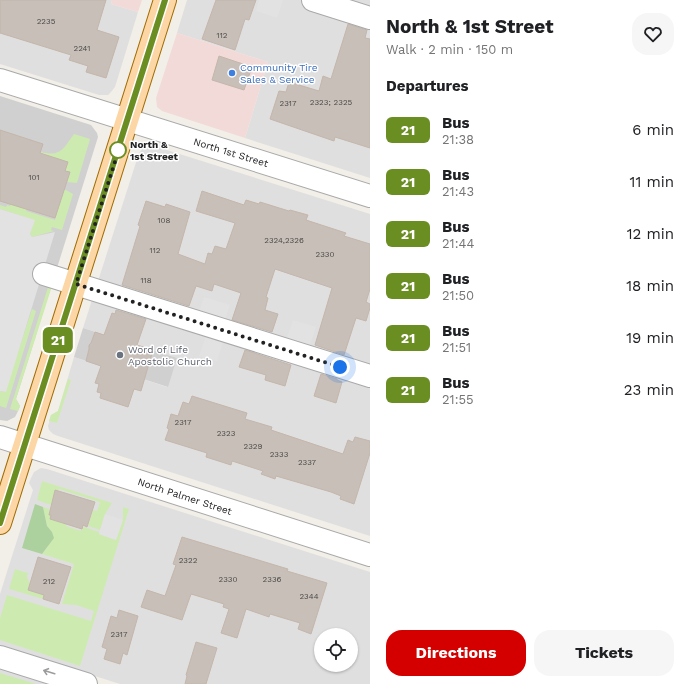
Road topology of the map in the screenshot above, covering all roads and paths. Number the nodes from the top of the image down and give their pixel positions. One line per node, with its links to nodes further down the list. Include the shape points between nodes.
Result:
1 (165, 0): 5 (main road)
2 (313, 0): 3 (street)
3 (370, 18)
4 (0, 80): 5 (street, North 1st Street)
5 (128, 120): 6 (street, North 1st Street); 8 (main road)
6 (370, 196)
7 (44, 274): 8 (street)
8 (76, 284): 9 (street); 11 (main road)
9 (370, 376)
10 (0, 438): 11 (street, North Palmer Street)
11 (24, 445): 12 (main road); 13 (street, North Palmer Street)
12 (0, 522)
13 (370, 555)
14 (0, 657): 15 (street, one-way to 14)
15 (86, 684)

